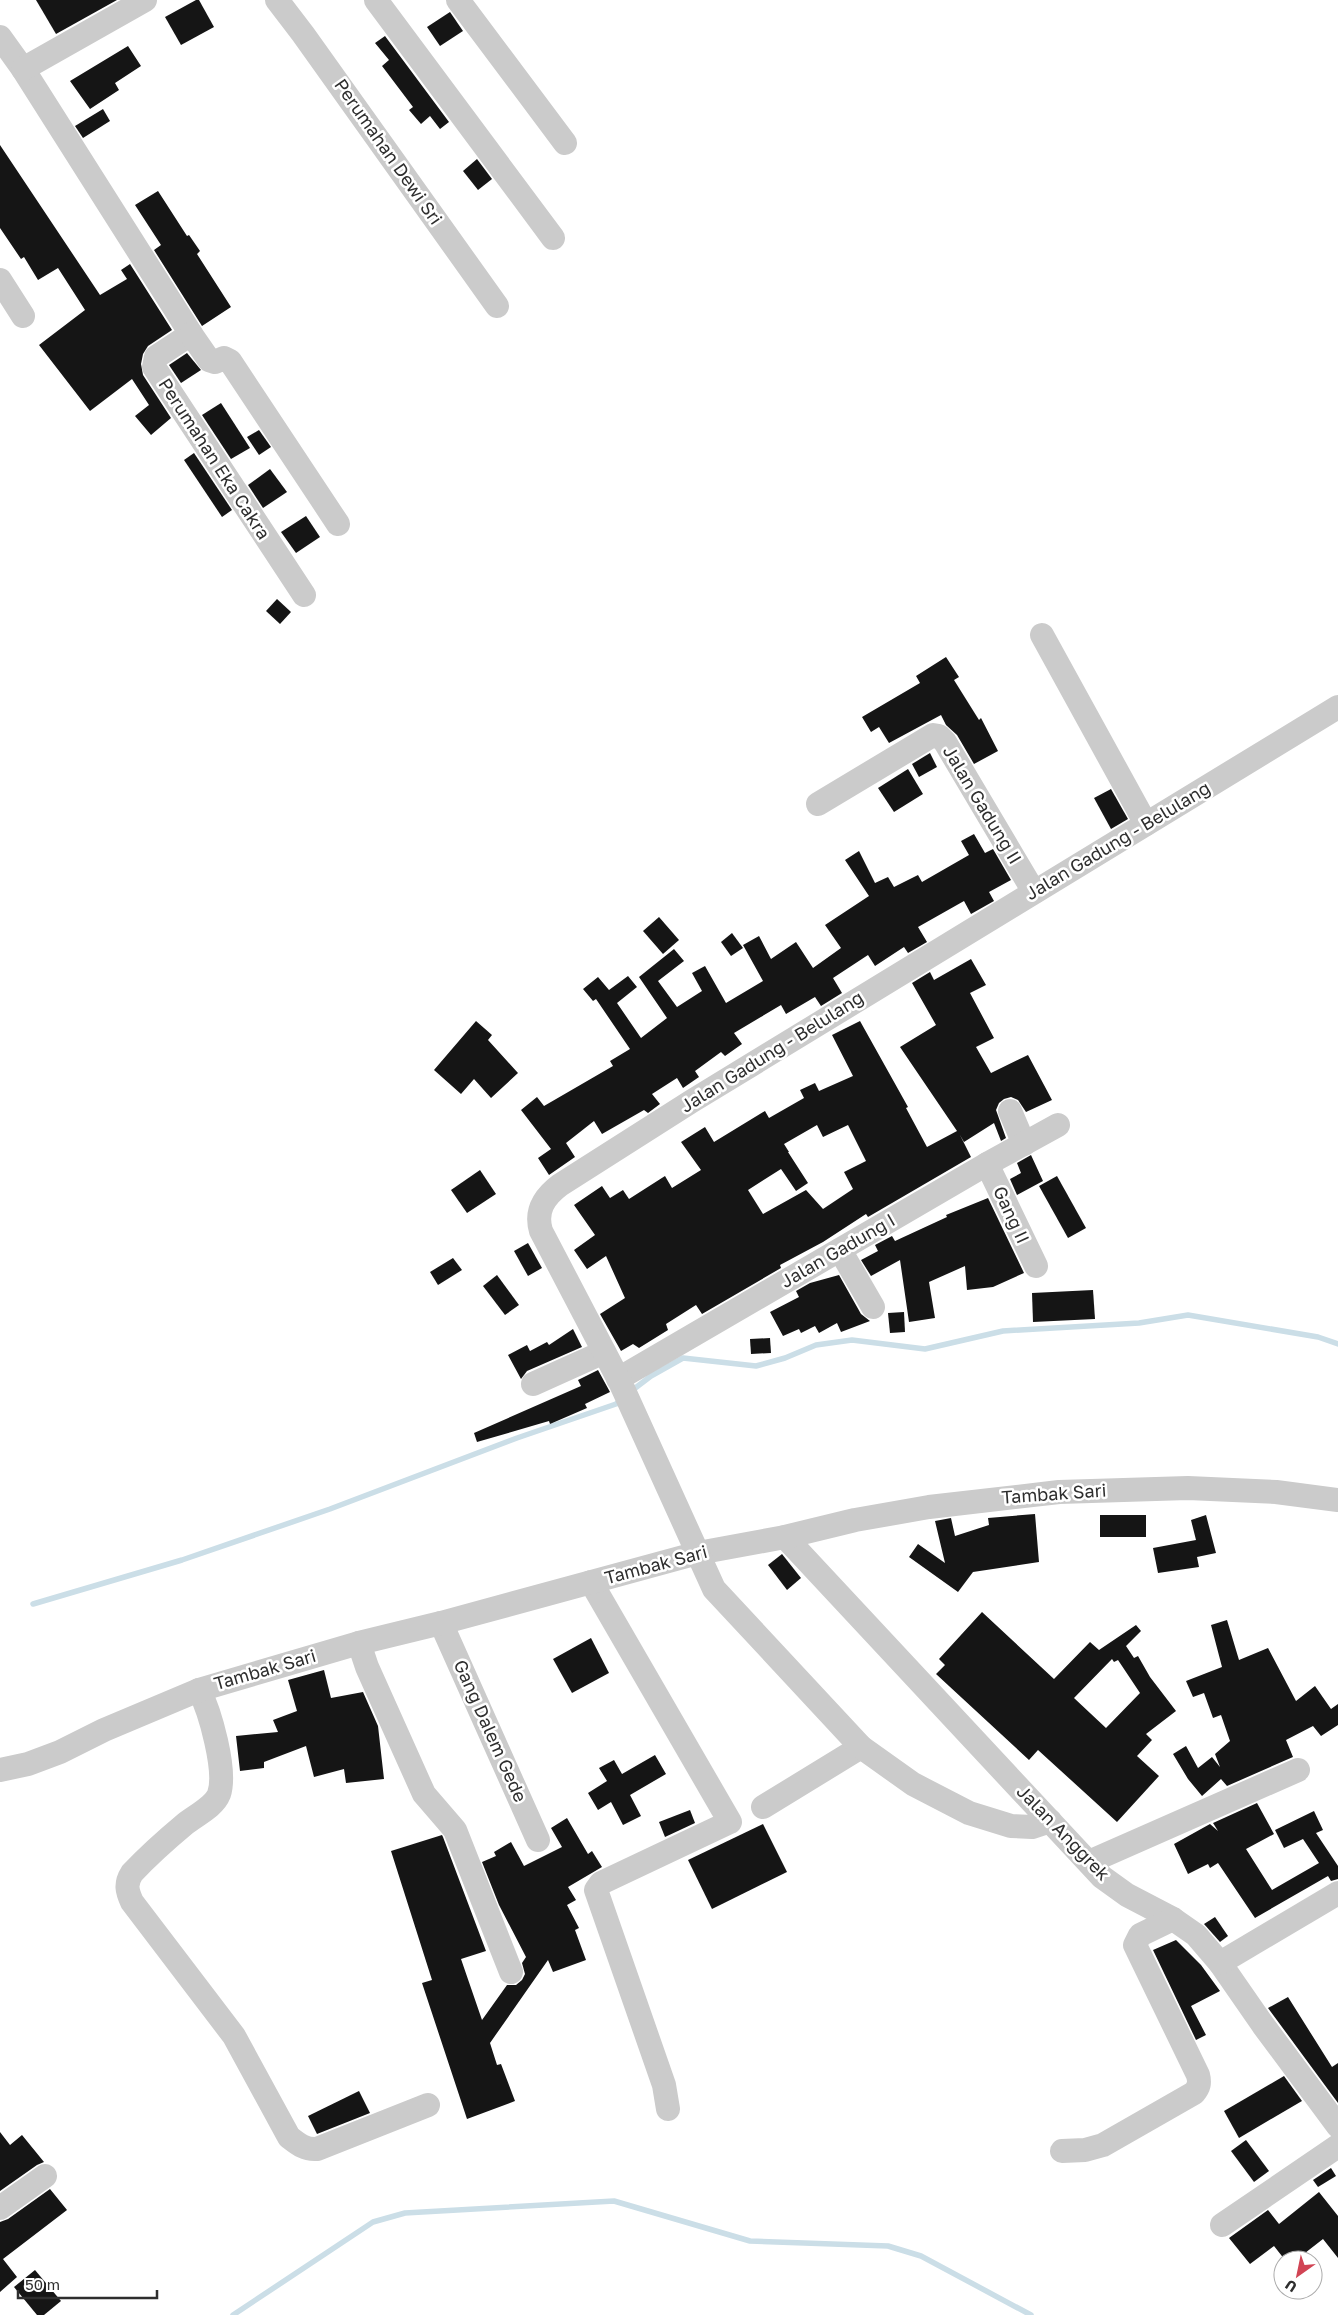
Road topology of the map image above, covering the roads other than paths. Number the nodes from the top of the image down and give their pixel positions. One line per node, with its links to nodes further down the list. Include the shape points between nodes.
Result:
1 (146, 0): 5 (street)
2 (277, 0): 11 (street, Perumahan Dewi Sri)
3 (376, 0): 9 (street)
4 (458, 0): 8 (street)
5 (114, 7): 7 (street)
6 (0, 37): 7 (street)
7 (22, 69): 13 (street)
8 (565, 143)
9 (553, 238)
10 (0, 280): 12 (street)
11 (497, 306)
12 (23, 316)
13 (191, 334): 14 (street, via 209,360 215,362 224,358 230,361); 15 (street, Perumahan Eka Cakra, via 156,357 154,367)
14 (338, 524)
15 (304, 595)
16 (1042, 635): 19 (street)
17 (1338, 707): 19 (street, Jalan Gadung - Belulang)
18 (818, 804): 20 (street, Jalan Gadung II, via 933,736 939,736)
19 (1146, 824): 20 (street, Jalan Gadung - Belulang)
20 (1034, 892): 28 (street, Jalan Gadung - Belulang, via 692,1101 550,1192 538,1214 541,1231)
21 (1010, 1111): 23 (street)
22 (1058, 1125): 23 (street, Jalan Gadung I)
23 (1024, 1144): 24 (street, Jalan Gadung I)
24 (987, 1164): 25 (street, Jalan Gadung I); 26 (street, Gang II)
25 (840, 1250): 27 (street); 29 (street, Jalan Gadung I)
26 (1036, 1266)
27 (872, 1307)
28 (604, 1352): 29 (street, Jalan Gadung - Belulang); 30 (street)
29 (619, 1382): 33 (street, Jalan Gadung - Belulang)
30 (533, 1384)
31 (1338, 1500): 32 (street, Tambak Sari, via 1276,1492 1188,1488 1059,1492 929,1507)
32 (785, 1537): 33 (street, Tambak Sari); 42 (street, Jalan Anggrek)
33 (698, 1553): 34 (street, Tambak Sari); 38 (street, Jalan Gadung - Belulang, via 714,1589)
34 (591, 1582): 35 (street, Tambak Sari); 50 (street, via 730,1822 602,1883 596,1890 664,2085)
35 (441, 1623): 36 (street, Tambak Sari); 43 (street, Gang Dalem Gede)
36 (359, 1643): 37 (street, Tambak Sari); 48 (street, via 424,1794 455,1830)
37 (199, 1690): 39 (street, Tambak Sari, via 60,1752); 49 (street, via 210,1715 218,1751 219,1794 214,1803 132,1873 127,1881 132,1902 234,2036 289,2137 300,2146 308,2150 317,2149)
38 (861, 1747): 41 (street); 42 (street, Jalan Gadung - Belulang, via 913,1784 969,1812 1011,1826 1032,1827)
39 (0, 1770)
40 (1298, 1770): 44 (street)
41 (763, 1807)
42 (1050, 1820): 44 (street, Jalan Anggrek)
43 (538, 1840)
44 (1089, 1862): 46 (street, Jalan Anggrek, via 1127,1895)
45 (1338, 1893): 47 (street)
46 (1173, 1919): 47 (street, Jalan Anggrek, via 1196,1935); 53 (street, via 1140,1935 1135,1944 1198,2074 1198,2088 1103,2145)
47 (1220, 1963): 51 (street, Jalan Anggrek)
48 (511, 1972)
49 (428, 2105)
50 (668, 2109)
51 (1338, 2126)
52 (1338, 2146): 56 (street)
53 (1062, 2151)
54 (45, 2176): 55 (street)
55 (0, 2208)
56 (1222, 2225)

